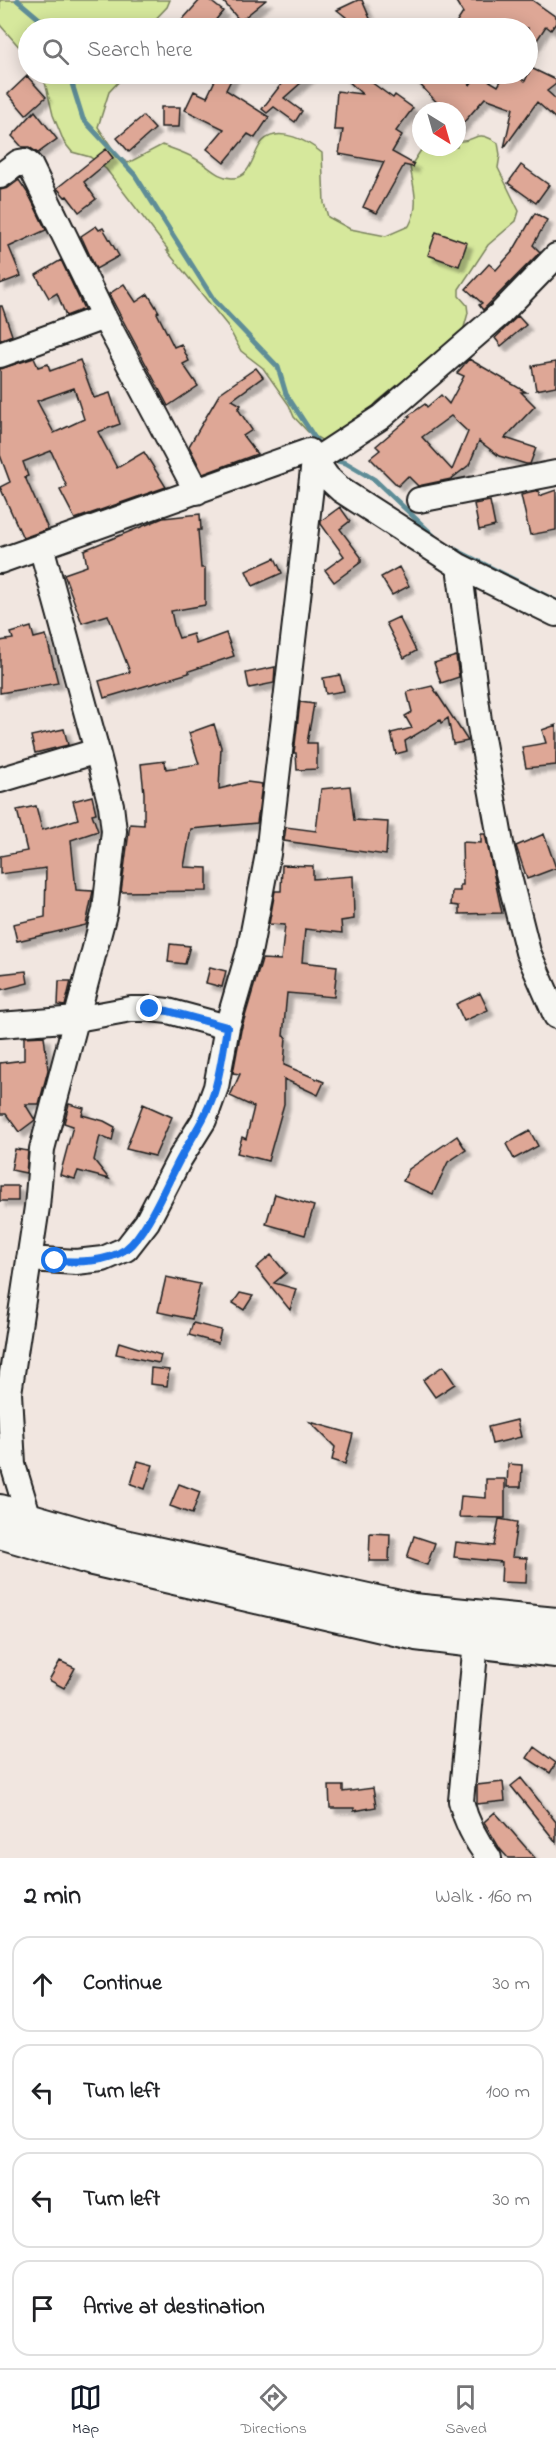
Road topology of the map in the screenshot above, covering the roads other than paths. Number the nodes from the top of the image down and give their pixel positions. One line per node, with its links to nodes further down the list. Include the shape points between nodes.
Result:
1 (0, 176): 3 (street, via 19,162 30,165)
2 (556, 256): 5 (street, via 500,314 381,417)
3 (104, 317): 4 (street); 7 (street)
4 (0, 355)
5 (314, 461): 7 (street, via 309,451); 11 (street, via 340,490); 18 (street, via 268,854 250,948)
6 (556, 473): 8 (street)
7 (197, 492): 9 (street)
8 (419, 500)
9 (42, 546): 10 (street); 13 (street)
10 (0, 561)
11 (459, 566): 12 (street); 15 (street, via 479,721 502,849 528,952)
12 (556, 614)
13 (97, 751): 14 (street); 16 (street, via 114,831 105,910)
14 (0, 780)
15 (556, 1016)
16 (77, 1019): 17 (street); 18 (street, via 150,1009); 19 (street, via 42,1149)
17 (0, 1025)
18 (227, 1027): 19 (street, via 216,1087 204,1120 147,1222 126,1249 103,1259 76,1262)
19 (29, 1259): 20 (street, via 9,1412 13,1465)
20 (29, 1518): 21 (main road); 22 (main road, via 126,1545 413,1609)
21 (1, 1532): 23 (main road, via 92,1560 416,1635)
22 (556, 1623)
23 (476, 1642): 24 (main road); 25 (street, via 461,1801 464,1815)
24 (556, 1652)
25 (489, 1858)

